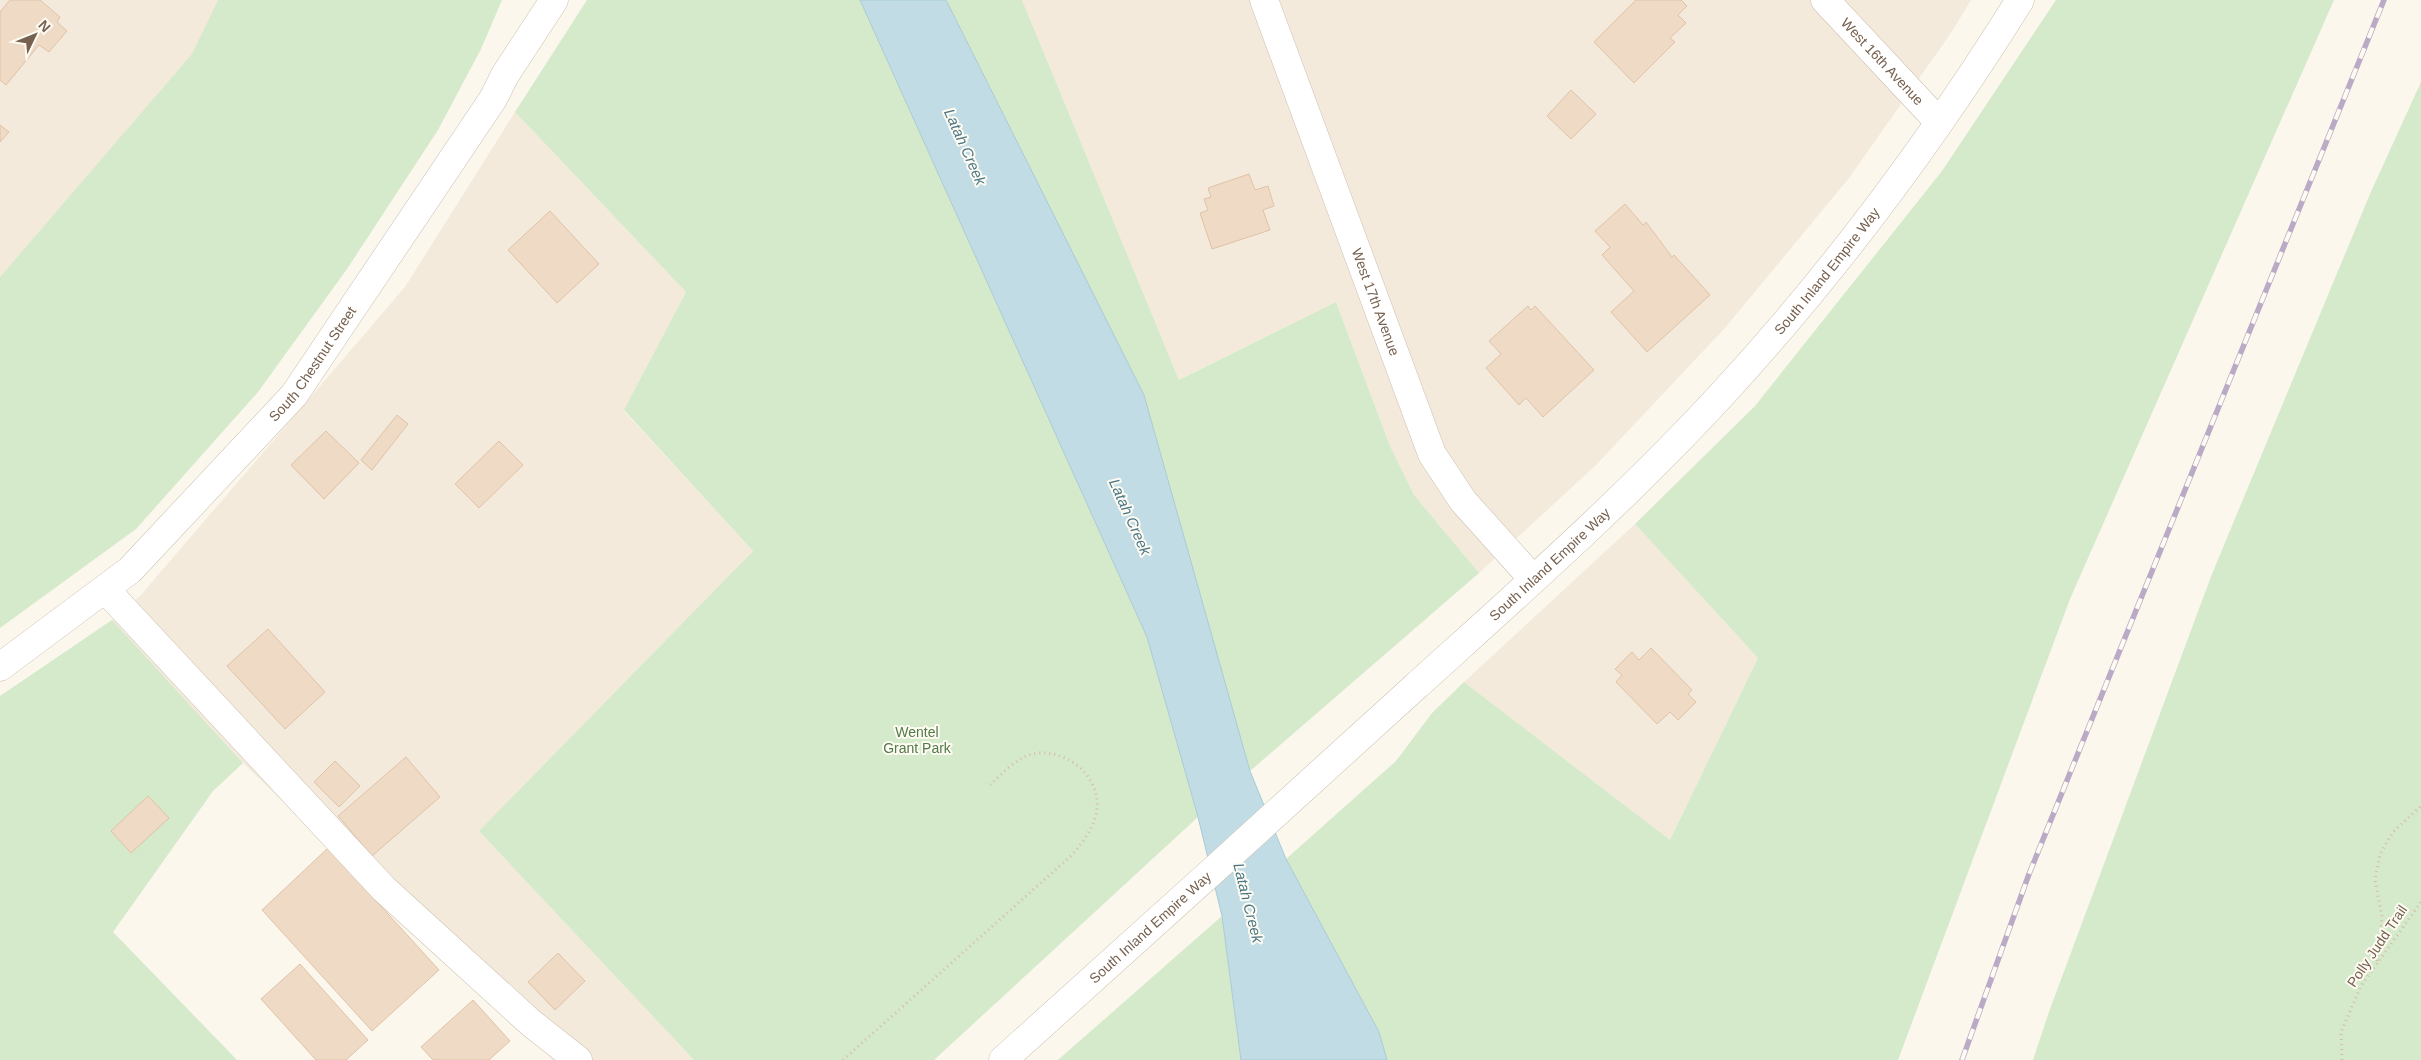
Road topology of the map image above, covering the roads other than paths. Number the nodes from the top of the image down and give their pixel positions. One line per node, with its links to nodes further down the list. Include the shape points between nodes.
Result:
1 (554, 0): 7 (street, South Chestnut Street, via 493,99 294,395 130,570)
2 (1264, 0): 6 (street, West 17th Avenue, via 1432,454 1463,501)
3 (1825, 0): 5 (street, West 16th Avenue)
4 (2020, 0): 5 (street, South Inland Empire Way)
5 (1939, 122): 6 (street, South Inland Empire Way, via 1860,231 1733,382 1679,440)
6 (1533, 580): 10 (street, South Inland Empire Way)
7 (105, 589): 8 (street, South Chestnut Street); 9 (street, via 384,889 531,1023)
8 (0, 667)
9 (578, 1060)
10 (1003, 1060)

